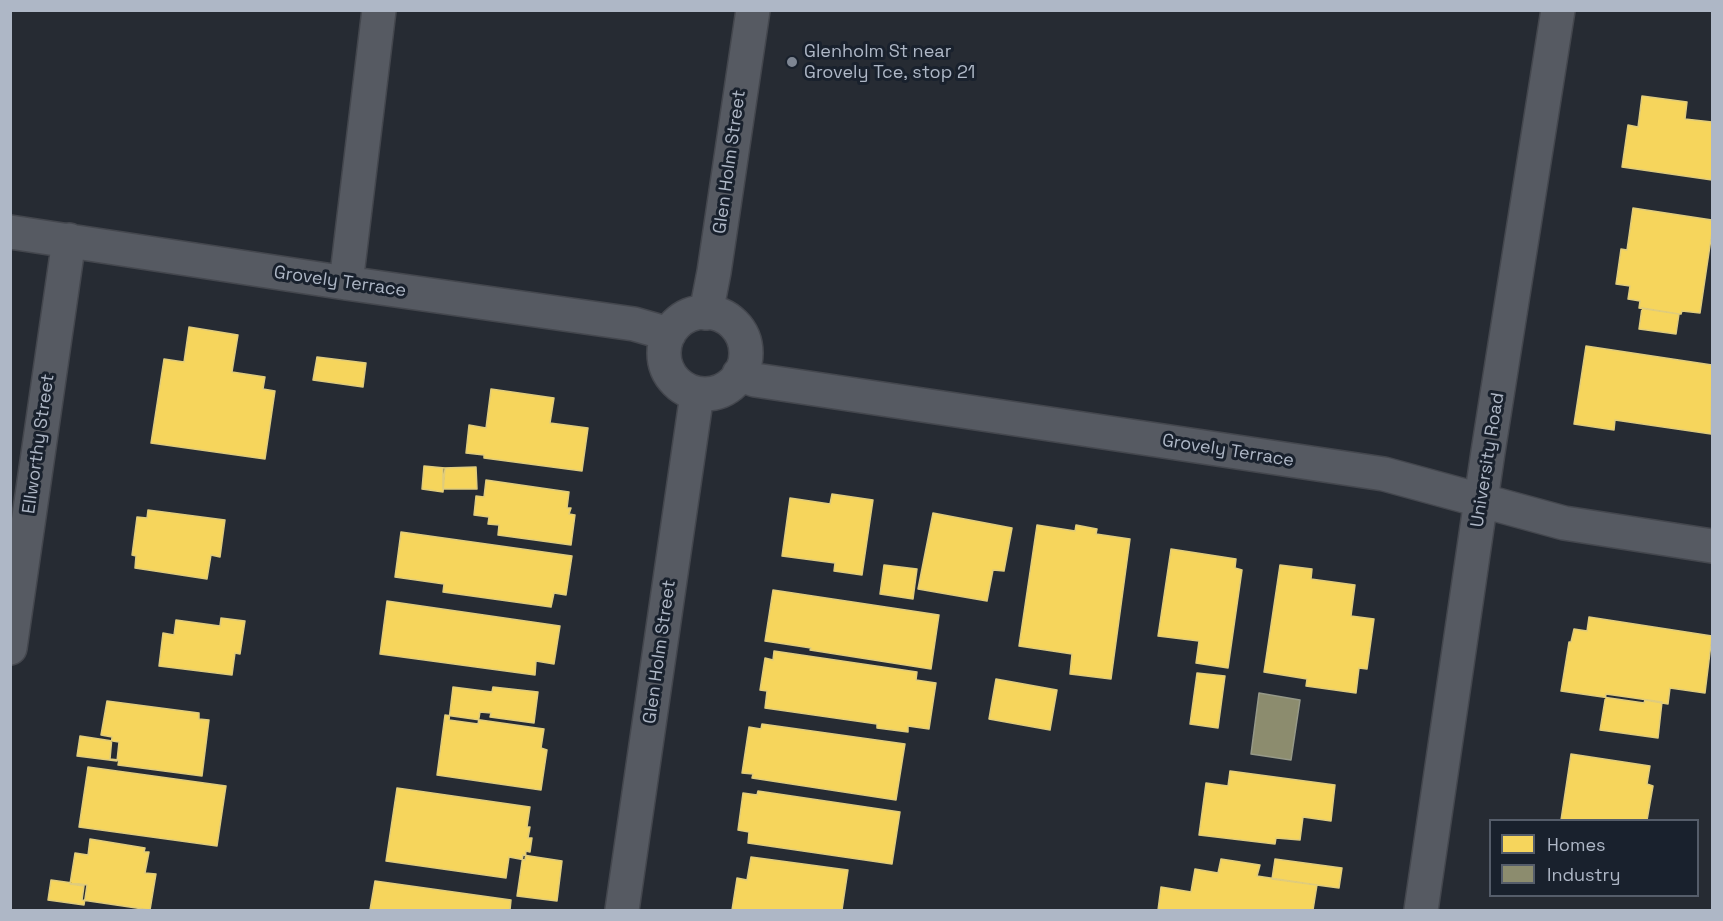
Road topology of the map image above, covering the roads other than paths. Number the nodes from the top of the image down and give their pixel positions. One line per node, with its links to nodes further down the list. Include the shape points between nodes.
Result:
1 (379, 10): 6 (street)
2 (753, 10): 7 (street, Glen Holm Street)
3 (1558, 10): 11 (street, University Road)
4 (10, 232): 5 (street, Grovely Terrace)
5 (69, 240): 6 (street, Grovely Terrace); 13 (street, Ellworthy Street)
6 (346, 283): 8 (street, Grovely Terrace, via 634,324)
7 (706, 313): 8 (street, via 682,319); 9 (street, via 720,315 739,332 745,357)
8 (669, 334): 10 (street, via 664,354 666,368 684,389)
9 (739, 374): 10 (street, via 725,389); 11 (street, Grovely Terrace, via 755,380 1384,474)
10 (697, 393): 14 (street, Glen Holm Street)
11 (1481, 501): 12 (street, Grovely Terrace, via 1564,523); 15 (street, University Road)
12 (1713, 546)
13 (10, 648)
14 (622, 910)
15 (1420, 910)

